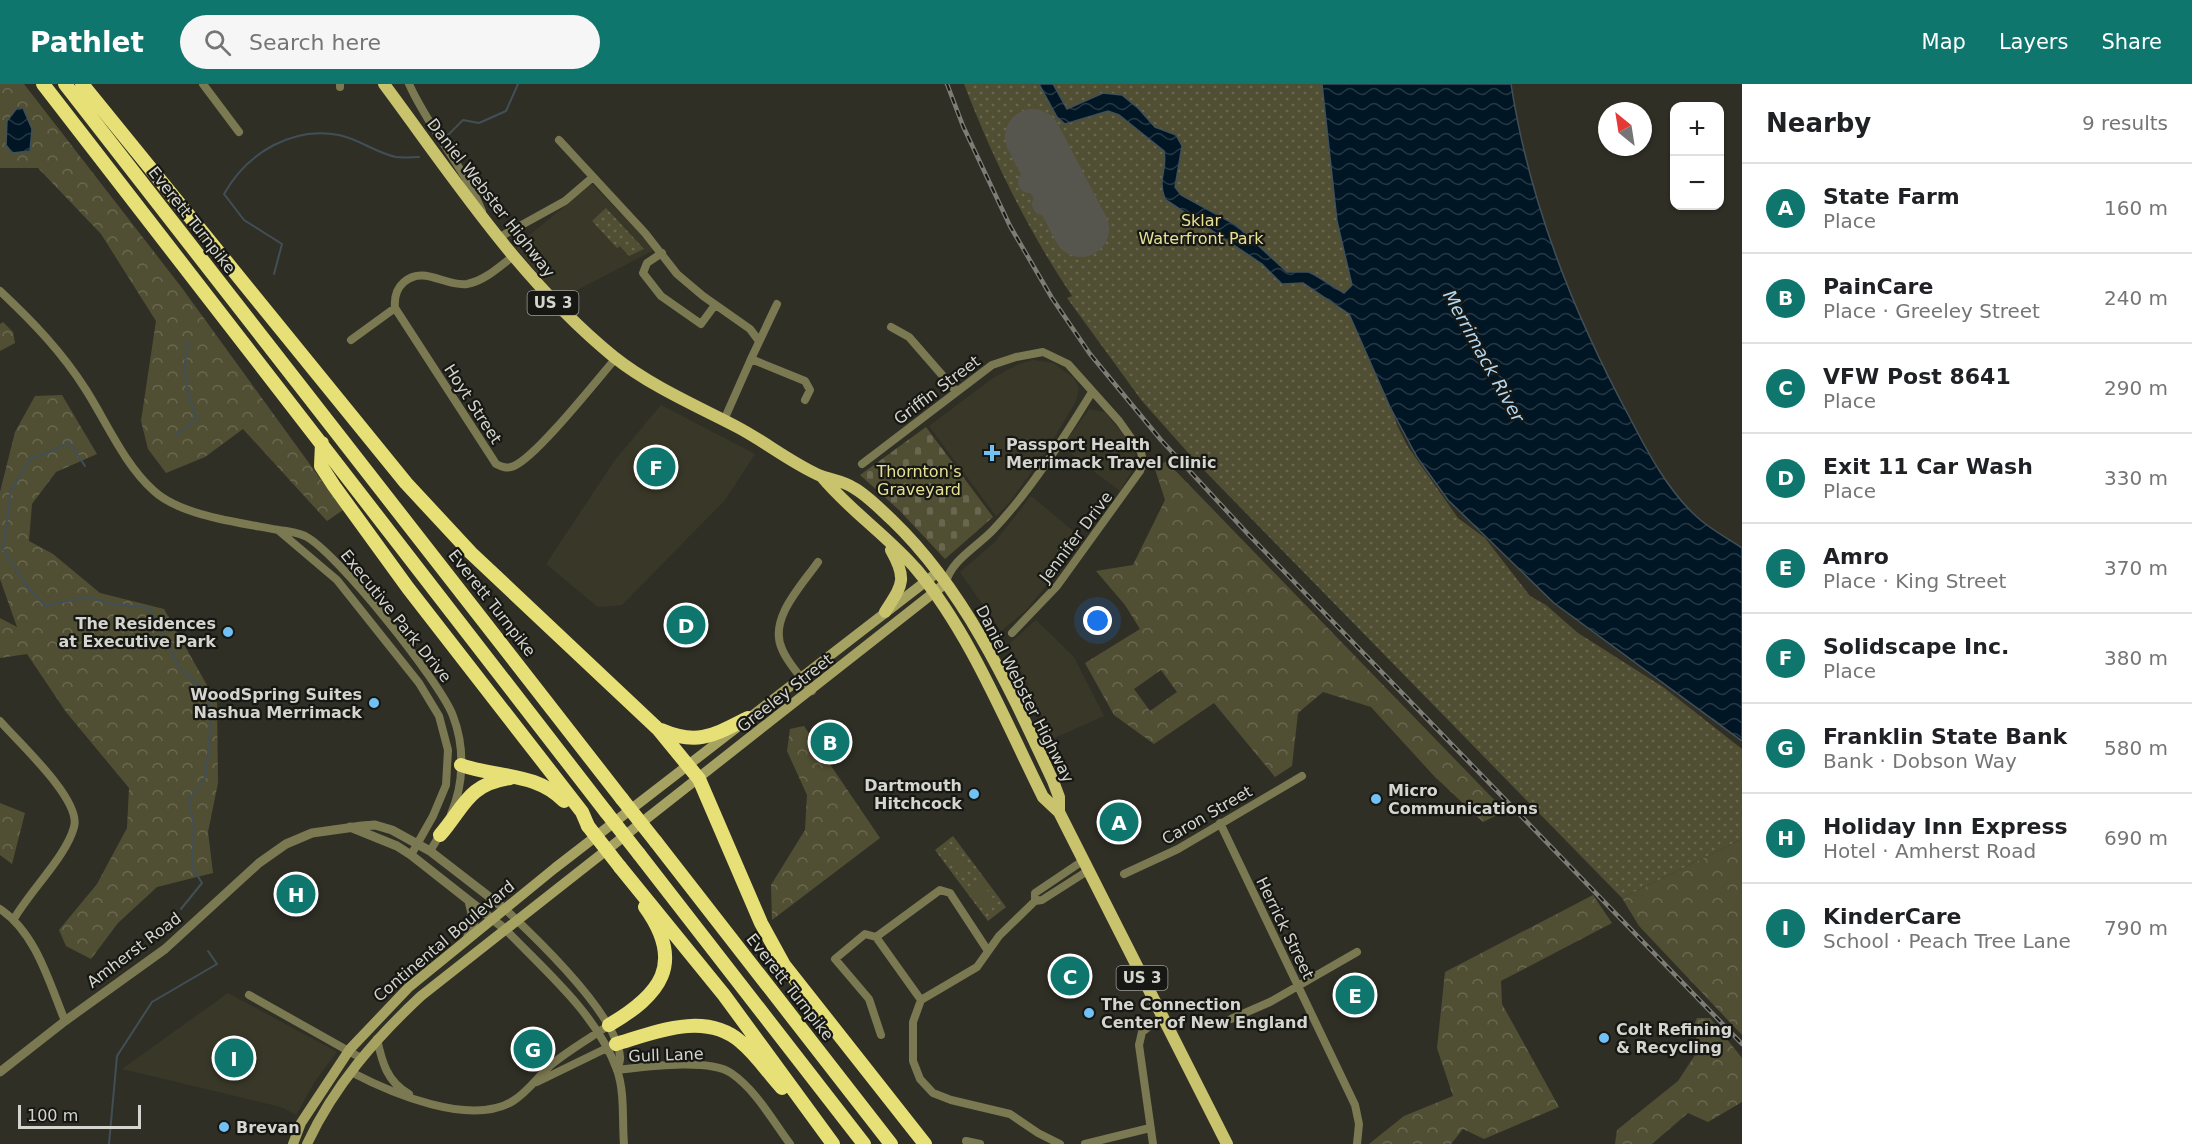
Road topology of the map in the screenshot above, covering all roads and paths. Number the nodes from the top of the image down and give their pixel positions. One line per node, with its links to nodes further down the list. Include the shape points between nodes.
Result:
1 (43, 84): 27 (highway, Everett Turnpike)
2 (65, 84): 98 (highway, Everett Turnpike, bridge)
3 (82, 84): 42 (highway, via 406,483 471,553)
4 (203, 84): 7 (street)
5 (384, 84): 10 (main road, Daniel Webster Highway / US 3)
6 (409, 84): 10 (street, via 471,185)
7 (239, 132)
8 (559, 140): 9 (street)
9 (593, 177): 11 (street, via 565,201); 12 (street)
10 (487, 224): 11 (main road, Daniel Webster Highway / US 3)
11 (498, 238): 13 (main road, Daniel Webster Highway / US 3)
12 (662, 253): 16 (street, via 677,274); 16 (street, via 647,263 643,273 661,296 701,324)
13 (512, 257): 17 (street, via 468,284 414,276 397,290); 21 (main road, Daniel Webster Highway / US 3, via 558,309)
14 (0, 291): 30 (street, Executive Park Drive, via 57,349 136,471 155,493 183,509)
15 (777, 304): 20 (street)
16 (715, 305): 20 (street, via 750,329)
17 (394, 308): 19 (street); 21 (street, Hoyt Street, via 492,458 502,467 514,466 533,452)
18 (891, 327): 23 (street, via 909,337)
19 (351, 340)
20 (759, 340): 22 (street)
21 (616, 358): 26 (main road, Daniel Webster Highway / US 3, via 653,384)
22 (751, 359): 25 (street, via 804,381 810,390); 26 (street)
23 (956, 391): 24 (street, Griffin Street, via 992,365 1043,352 1068,364); 28 (street, Griffin Street)
24 (1092, 392): 33 (street, Greeley Street, via 994,529); 37 (street, Jennifer Drive, via 1137,444 1143,462 1057,586)
25 (805, 400)
26 (724, 420): 29 (main road, Daniel Webster Highway / US 3)
27 (322, 443): 51 (highway, via 321,466 334,486 582,812); 97 (highway, Everett Turnpike, bridge)
28 (862, 464)
29 (822, 477): 31 (main road, Daniel Webster Highway / US 3); 33 (main road, Daniel Webster Highway / US 3, via 849,485 871,501)
30 (277, 529): 43 (street, Executive Park Drive, via 337,580 419,683 439,716); 43 (street, Executive Park Drive, via 306,536 339,563 432,679 456,723 460,744)
31 (884, 536): 34 (main road, Daniel Webster Highway / US 3); 36 (main road, via 903,576)
32 (818, 562): 38 (street, via 787,606 779,625 782,650)
33 (944, 576): 34 (main road, Greeley Street); 35 (main road, Greeley Street); 48 (main road, Daniel Webster Highway / US 3, via 977,630 1042,758 1057,789)
34 (925, 581): 35 (main road, Daniel Webster Highway / US 3); 36 (main road, Greeley Street)
35 (934, 594): 39 (main road, Greeley Street); 48 (main road, Daniel Webster Highway / US 3, via 970,652 1043,797)
36 (885, 612): 38 (main road, Greeley Street)
37 (1012, 633)
38 (801, 677): 39 (street); 40 (main road, Greeley Street)
39 (812, 691): 47 (main road, Greeley Street)
40 (748, 718): 42 (highway, via 703,738 685,738); 44 (main road, Greeley Street)
41 (0, 721): 64 (street, via 68,798 75,816 67,842)
42 (659, 730): 44 (highway)
43 (455, 763): 46 (highway); 54 (street, Executive Park Drive, via 457,797); 55 (street, Executive Park Drive)
44 (690, 765): 47 (highway); 49 (main road, Greeley Street)
45 (1302, 776): 50 (street, Caron Street)
46 (515, 777): 51 (highway, via 533,780 555,792); 54 (highway, via 486,786 463,801)
47 (699, 779): 53 (main road, Greeley Street); 99 (highway, via 761,923 784,965)
48 (1059, 812): 58 (main road, Daniel Webster Highway / US 3)
49 (621, 817): 63 (main road, Continental Boulevard)
50 (1220, 823): 60 (street, Caron Street, via 1178,849); 72 (street, Herrick Street)
51 (588, 826): 59 (highway, bridge)
52 (350, 827): 55 (street, Amherst Road, via 375,825); 57 (street); 77 (street, Amherst Road, via 312,833 274,851 165,949)
53 (630, 832): 66 (main road, Continental Boulevard)
54 (440, 834): 56 (street, Executive Park Drive)
55 (418, 843): 56 (street, Amherst Road); 57 (street, Executive Park Drive)
56 (430, 851): 63 (street, Amherst Road)
57 (411, 855): 61 (street)
58 (1086, 865): 70 (street, via 1035,893 1035,901); 75 (main road, Daniel Webster Highway / US 3)
59 (620, 867): 78 (highway, via 657,929 664,947 664,966 650,998); 89 (highway, via 724,995)
60 (1124, 874)
61 (468, 899): 65 (street); 69 (street, via 474,922)
62 (0, 909): 64 (street)
63 (504, 909): 65 (main road, Continental Boulevard); 66 (street)
64 (14, 919): 77 (street, via 29,938)
65 (493, 919): 67 (street); 69 (main road, Continental Boulevard)
66 (516, 920): 67 (main road, Continental Boulevard); 78 (street, via 596,1005)
67 (505, 929): 78 (street); 80 (main road, Continental Boulevard, via 421,996)
68 (876, 937): 70 (street, via 940,890 950,893); 74 (street); 79 (street, via 865,934 835,959 869,999)
69 (467, 940): 82 (main road, Continental Boulevard, via 390,1005)
70 (988, 951): 74 (street, via 963,978)
71 (1356, 952): 72 (street)
72 (1298, 986): 76 (street); 105 (street, Herrick Street, via 1355,1105 1359,1124)
73 (249, 995): 82 (street)
74 (921, 1000): 101 (street, via 911,1042 913,1061 926,1087 951,1100 1010,1114)
75 (1161, 1017): 90 (street, via 1142,1032 1138,1045); 104 (main road, Daniel Webster Highway / US 3)
76 (1231, 1019)
77 (65, 1021): 85 (street, Amherst Road)
78 (603, 1029): 81 (street); 81 (street); 87 (street, via 553,1063)
79 (881, 1035)
80 (377, 1039): 83 (main road, Continental Boulevard); 88 (street, via 390,1078 401,1090)
81 (611, 1046): 84 (street, via 621,1058); 87 (street); 89 (highway, via 682,1026 699,1024 723,1031 748,1048 780,1086)
82 (350, 1049): 83 (street); 92 (main road, Continental Boulevard, via 301,1123)
83 (361, 1058): 86 (main road, Continental Boulevard)
84 (617, 1070): 94 (street); 95 (street, Gull Lane, via 710,1066 729,1072 751,1092)
85 (0, 1072)
86 (351, 1072): 88 (street, via 396,1094); 93 (main road, Continental Boulevard)
87 (537, 1082): 88 (street, via 496,1108 461,1109)
88 (424, 1102)
89 (809, 1112): 96 (highway)
90 (1150, 1128): 102 (street); 103 (street)
91 (966, 1141): 100 (street)
92 (293, 1144)
93 (307, 1144)
94 (624, 1144)
95 (790, 1144)
96 (833, 1144)
97 (864, 1144)
98 (891, 1144)
99 (925, 1144)
100 (980, 1144)
101 (1060, 1144)
102 (1085, 1144)
103 (1152, 1144)
104 (1227, 1144)
105 (1357, 1144)

